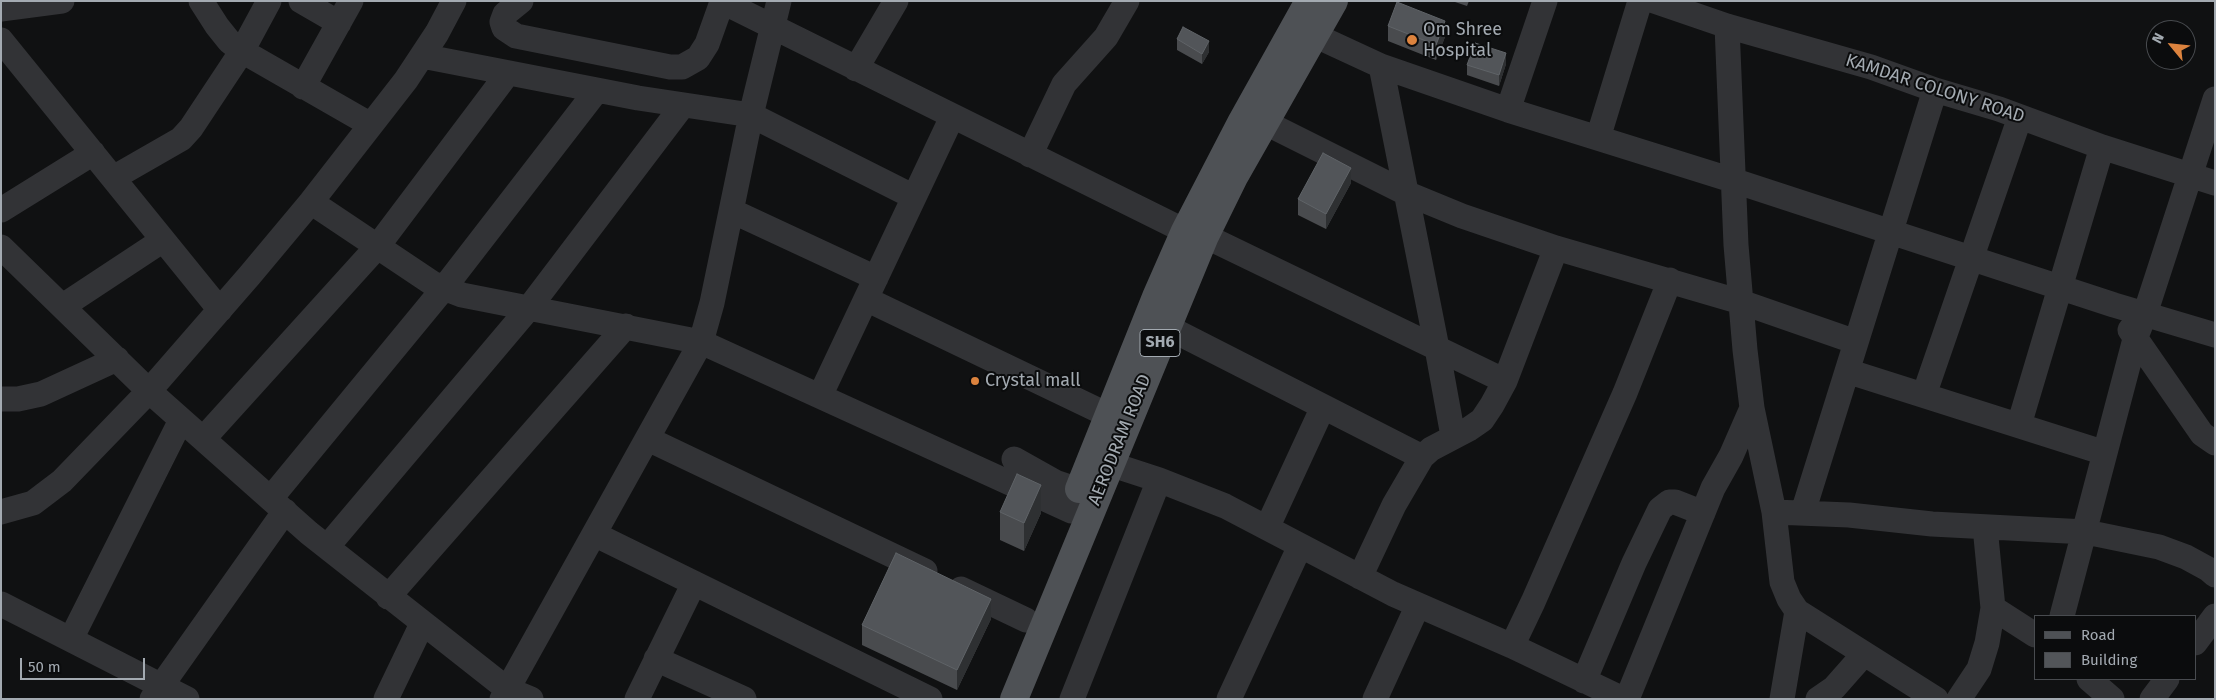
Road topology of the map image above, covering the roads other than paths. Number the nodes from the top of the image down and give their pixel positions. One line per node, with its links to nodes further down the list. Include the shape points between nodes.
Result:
1 (62, 1): 17 (street)
2 (201, 1): 23 (street, via 216,26)
3 (269, 1): 23 (street)
4 (301, 1): 18 (street)
5 (351, 1): 18 (street)
6 (454, 1): 24 (street)
7 (521, 1): 15 (street, via 505,14 502,22 504,28 516,36 670,67 682,67 698,58 707,44)
8 (779, 1): 20 (street)
9 (896, 1): 26 (street)
10 (1309, 1): 53 (main road, AERODRAM ROAD / SH6, via 1242,121)
11 (1334, 1): 21 (main road, AERODRAM ROAD / SH6)
12 (1545, 1): 33 (street)
13 (1640, 1): 39 (street)
14 (1654, 1): 19 (street, KAMDAR COLONY ROAD)
15 (722, 2): 20 (street)
16 (1121, 3): 42 (street, via 1106,37 1064,84)
17 (1, 9)
18 (339, 23): 28 (street)
19 (1727, 26): 30 (street, KAMDAR COLONY ROAD, via 1838,56); 45 (street)
20 (772, 28): 26 (street); 34 (street)
21 (1314, 35): 25 (street); 37 (main road, AERODRAM ROAD / SH6)
22 (1, 40): 41 (street)
23 (242, 51): 28 (street); 44 (street, via 181,139)
24 (422, 56): 27 (street); 38 (street)
25 (1380, 66): 33 (street); 47 (street)
26 (856, 69): 35 (street)
27 (508, 73): 29 (street); 56 (street)
28 (303, 87): 38 (street)
29 (597, 90): 32 (street); 60 (street)
30 (1935, 90): 36 (street, KAMDAR COLONY ROAD); 52 (street)
31 (2215, 99): 43 (street)
32 (683, 105): 34 (street); 66 (street)
33 (1508, 110): 39 (street)
34 (751, 115): 48 (street); 51 (street)
35 (952, 117): 42 (street); 48 (street)
36 (2020, 117): 40 (street, KAMDAR COLONY ROAD); 58 (street)
37 (1264, 122): 47 (street); 53 (main road, AERODRAM ROAD / SH6, via 1234,177)
38 (371, 125): 49 (street)
39 (1598, 138): 45 (street)
40 (2102, 147): 43 (street, KAMDAR COLONY ROAD); 61 (street)
41 (93, 153): 44 (street); 50 (street)
42 (1030, 155): 53 (street)
43 (2190, 174): 46 (street, KAMDAR COLONY ROAD); 68 (street)
44 (113, 178): 54 (street)
45 (1732, 180): 52 (street); 63 (street)
46 (2215, 183)
47 (1406, 193): 57 (street); 75 (street)
48 (914, 197): 62 (street)
49 (311, 202): 56 (street); 67 (street)
50 (1, 210)
51 (732, 211): 62 (street); 73 (street)
52 (1890, 232): 58 (street); 74 (street)
53 (1195, 234): 70 (main road, AERODRAM ROAD / SH6); 75 (street); 85 (main road, AERODRAM ROAD / SH6)
54 (163, 240): 65 (street); 67 (street)
55 (1, 247): 65 (street)
56 (377, 247): 60 (street); 90 (street)
57 (1556, 248): 59 (street); 78 (street)
58 (1971, 258): 61 (street); 80 (street)
59 (1670, 280): 63 (street); 124 (street, via 1625,393)
60 (444, 288): 66 (street, via 462,295); 98 (street)
61 (2060, 288): 64 (street); 87 (street)
62 (871, 289): 81 (street); 85 (street)
63 (1741, 302): 74 (street); 84 (street)
64 (2114, 305): 68 (street); 72 (street)
65 (63, 306): 76 (street)
66 (529, 308): 69 (street); 108 (street)
67 (220, 310): 79 (street)
68 (2145, 314): 71 (street); 72 (street)
69 (626, 326): 73 (street); 112 (street)
70 (1167, 327): 83 (street); 95 (main road, AERODRAM ROAD / SH6)
71 (2215, 335)
72 (2135, 339): 88 (street); 92 (street)
73 (701, 342): 81 (street); 91 (street)
74 (1856, 342): 77 (street)
75 (1437, 348): 78 (street); 89 (street)
76 (117, 359): 79 (street); 82 (street, via 41,394)
77 (1846, 370): 80 (street); 101 (street)
78 (1505, 380): 89 (street, via 1482,420)
79 (148, 391): 86 (street); 99 (street, via 62,481 32,503)
80 (1924, 395): 87 (street)
81 (820, 396): 97 (street)
82 (1, 399)
83 (1323, 406): 93 (street); 104 (street)
84 (1752, 408): 100 (street); 102 (street)
85 (1108, 415): 97 (main road, AERODRAM ROAD / SH6)
86 (181, 420): 90 (street); 122 (street)
87 (2019, 426): 92 (street)
88 (2210, 434)
89 (1453, 436): 93 (street)
90 (204, 438): 98 (street)
91 (648, 439): 106 (street); 119 (street)
92 (2105, 453): 105 (street)
93 (1422, 457): 110 (street)
94 (1014, 459): 97 (street, via 1055,482)
95 (1110, 464): 96 (street); 139 (main road, AERODRAM ROAD / SH6)
96 (1159, 480): 104 (street, via 1224,506); 140 (street)
97 (1075, 500): 119 (main road, AERODRAM ROAD / SH6)
98 (278, 505): 108 (street); 130 (street)
99 (1, 512)
100 (1774, 512): 101 (street); 116 (street, via 1782,582)
101 (1803, 512): 103 (street)
102 (1703, 513): 127 (street, via 1675,502 1669,502 1660,509); 143 (street)
103 (1985, 527): 105 (street); 115 (street)
104 (1267, 528): 107 (street)
105 (2086, 532): 109 (street, via 2160,547 2186,557); 117 (street)
106 (594, 534): 111 (street); 131 (street)
107 (1300, 546): 110 (street); 141 (street)
108 (327, 547): 112 (street)
109 (2215, 575)
110 (1360, 577): 114 (street)
111 (694, 583): 126 (street); 137 (street)
112 (388, 597): 120 (street)
113 (1, 604): 122 (street)
114 (1418, 605): 124 (street); 142 (street)
115 (1993, 608): 121 (street); 147 (street, via 1979,669)
116 (1797, 611): 125 (street); 144 (street)
117 (2062, 615)
118 (2215, 616): 123 (street)
119 (1026, 620): 138 (main road, AERODRAM ROAD / SH6)
120 (422, 624): 131 (street); 133 (street)
121 (2034, 634)
122 (71, 639): 130 (street)
123 (2196, 642)
124 (1512, 646): 127 (street)
125 (1864, 654): 145 (street, via 1834,688); 146 (street)
126 (656, 659): 135 (street); 136 (street)
127 (1584, 680): 143 (street)
128 (2090, 680): 148 (street)
129 (2166, 680): 149 (street)
130 (157, 692): 132 (street)
131 (504, 694): 134 (street)
132 (187, 699)
133 (386, 699)
134 (531, 699)
135 (637, 699)
136 (744, 699)
137 (930, 699)
138 (994, 699)
139 (1014, 699)
140 (1072, 699)
141 (1229, 699)
142 (1375, 699)
143 (1625, 699)
144 (1782, 699)
145 (1818, 699)
146 (1936, 699)
147 (1959, 699)
148 (2112, 699)
149 (2152, 699)

